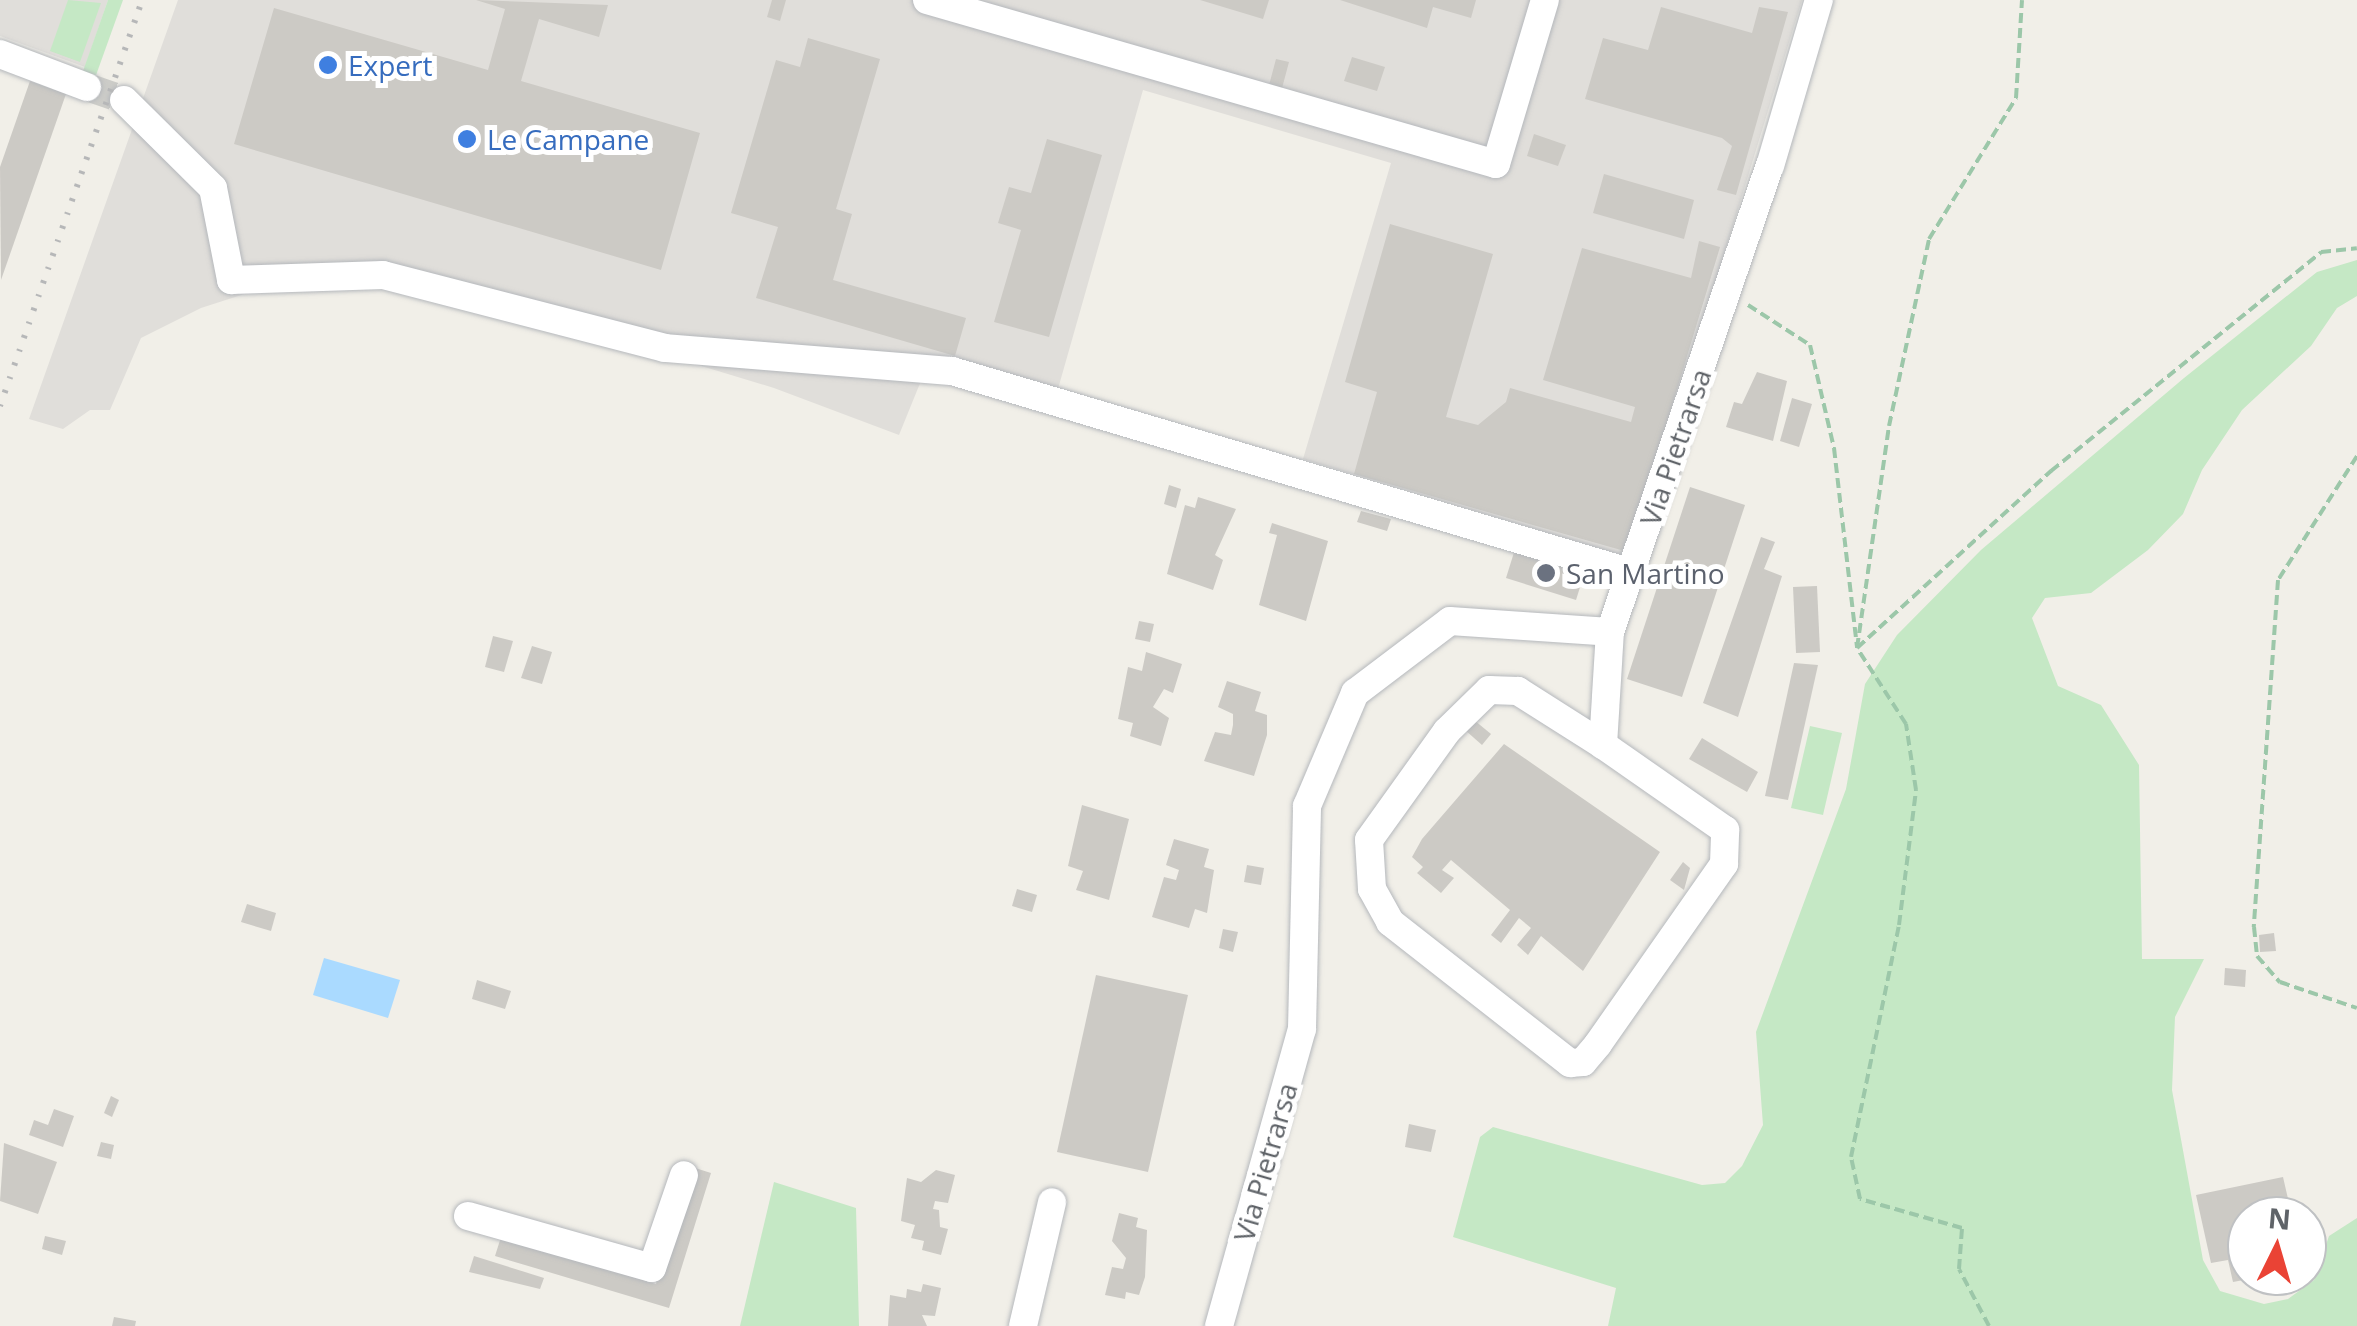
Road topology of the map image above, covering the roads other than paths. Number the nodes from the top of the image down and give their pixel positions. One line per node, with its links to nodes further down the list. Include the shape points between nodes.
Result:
1 (928, 0): 2 (street, via 1496,164)
2 (1545, 0)
3 (1819, 0): 7 (street, Via Pietrarsa)
4 (0, 54): 5 (street)
5 (86, 87)
6 (124, 100): 7 (street, via 213,188 232,280 383,274 665,348 952,371)
7 (1632, 573): 8 (street, Via Pietrarsa)
8 (1610, 632): 9 (street); 14 (street, Via Pietrarsa, via 1450,621 1354,693 1308,806 1302,1029)
9 (1603, 745): 9 (street, via 1725,830 1724,864 1598,1044 1583,1062 1570,1063 1390,922 1372,890 1369,840 1447,731 1489,690 1518,690)
10 (684, 1175): 12 (street, via 652,1268)
11 (1052, 1202): 13 (street)
12 (468, 1216)
13 (1023, 1326)
14 (1218, 1326)

